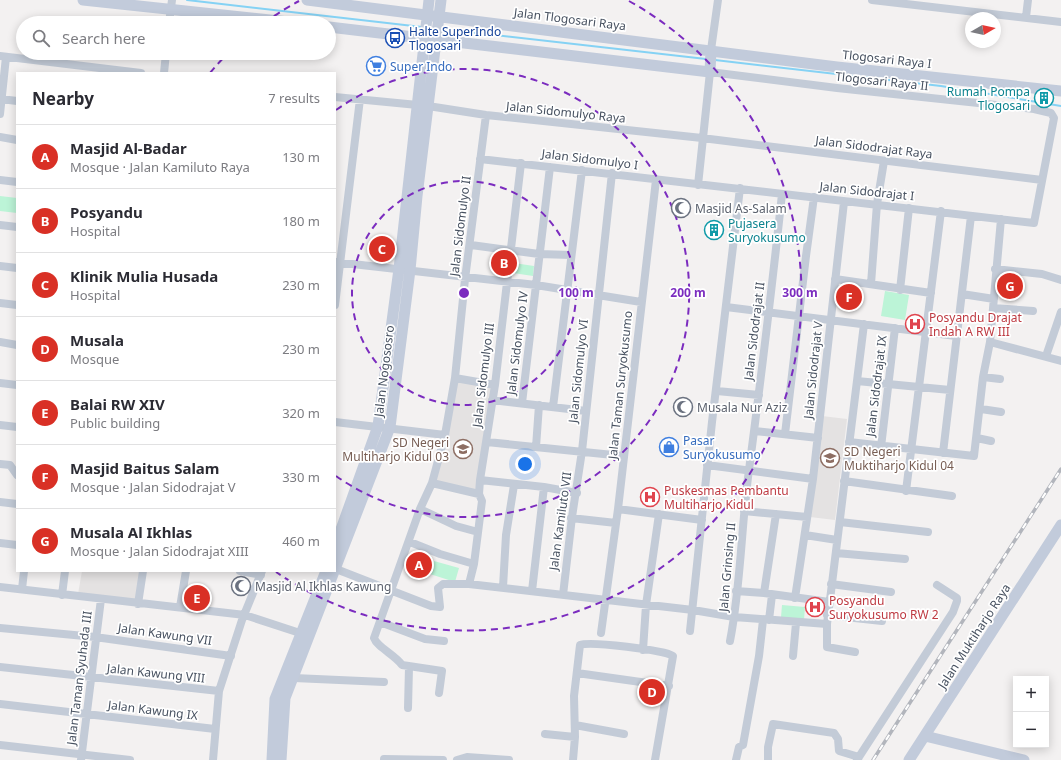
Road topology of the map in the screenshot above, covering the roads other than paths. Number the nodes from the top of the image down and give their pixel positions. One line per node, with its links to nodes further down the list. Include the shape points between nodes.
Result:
1 (82, 0): 10 (street)
2 (308, 0): 13 (street, Jalan Tlogosari Raya)
3 (429, 0): 13 (street)
4 (441, 0): 13 (street)
5 (718, 0): 18 (street)
6 (872, 0): 8 (street)
7 (1028, 0): 14 (street)
8 (902, 2): 9 (street)
9 (932, 4): 14 (street)
10 (171, 5): 11 (street); 12 (street)
11 (170, 16)
12 (249, 16)
13 (433, 16): 17 (street, Jalan Nogososro); 18 (street, Jalan Tlogosari Raya)
14 (1026, 17): 15 (street)
15 (1061, 22)
16 (336, 28): 17 (street)
17 (430, 37): 24 (street); 32 (street, Jalan Nogososro); 33 (street, Jalan Nogososro)
18 (711, 52): 24 (street); 27 (street, Tlogosari Raya I)
19 (3, 56): 20 (street); 29 (street)
20 (16, 58)
21 (26, 60): 23 (street)
22 (165, 60): 26 (street)
23 (85, 70): 25 (street)
24 (710, 70): 37 (street); 47 (street, Tlogosari Raya II, via 1051,113 1054,127)
25 (123, 72)
26 (164, 72)
27 (1061, 92)
28 (336, 97): 30 (street, Jalan Sidomulyo Raya)
29 (2, 99): 31 (street); 34 (street)
30 (360, 99): 32 (street, Jalan Sidomulyo Raya); 65 (street)
31 (16, 101)
32 (416, 105): 33 (street, Jalan Sidomulyo Raya); 68 (street, Jalan Nogososro)
33 (428, 106): 35 (street, Jalan Sidomulyo Raya); 70 (street, Jalan Nogososro)
34 (0, 114)
35 (486, 115): 37 (street, Jalan Sidomulyo Raya); 39 (street, Jalan Sidomulyo II)
36 (0, 137): 38 (street)
37 (702, 138): 40 (street, Jalan Sidodrajat Raya); 49 (street)
38 (16, 140)
39 (480, 159): 41 (street, Jalan Sidomulyo I); 61 (street, Jalan Sidomulyo II)
40 (884, 161): 47 (street, Jalan Sidodrajat Raya); 54 (street)
41 (521, 163): 42 (street, Jalan Sidomulyo I); 62 (street)
42 (550, 167): 43 (street, Jalan Sidomulyo I); 63 (street)
43 (582, 170): 44 (street, Jalan Sidomulyo I); 64 (street)
44 (612, 173): 46 (street, Jalan Sidomulyo I); 82 (street, Jalan Sidomulyo VI)
45 (0, 180): 48 (street)
46 (656, 180): 49 (street, Jalan Sidomulyo I); 84 (street, Jalan Taman Suryokusumo)
47 (1042, 180): 58 (street, Jalan Sidodrajat I, via 1034,223)
48 (16, 182)
49 (698, 185): 50 (street, Jalan Sidodrajat I)
50 (740, 188): 51 (street, Jalan Sidodrajat I); 87 (street)
51 (782, 194): 52 (street, Jalan Sidodrajat I); 91 (street, Jalan Sidodrajat II)
52 (814, 197): 53 (street, Jalan Sidodrajat I); 92 (street)
53 (844, 202): 54 (street, Jalan Sidodrajat I); 72 (street, Jalan Sidodrajat V)
54 (877, 204): 55 (street, Jalan Sidodrajat I); 75 (street)
55 (909, 208): 56 (street, Jalan Sidodrajat I); 78 (street)
56 (941, 211): 57 (street, Jalan Sidodrajat I); 80 (street)
57 (971, 216): 58 (street, Jalan Sidodrajat I); 81 (street)
58 (1001, 219): 69 (street)
59 (0, 225): 60 (street)
60 (16, 227)
61 (471, 245): 62 (street); 71 (street, Jalan Sidomulyo II)
62 (511, 250): 63 (street); 74 (street, Jalan Sidomulyo III)
63 (539, 254): 64 (street); 76 (street, Jalan Sidomulyo IV)
64 (571, 255): 77 (street)
65 (338, 263): 68 (street); 79 (street)
66 (0, 266): 67 (street)
67 (16, 268)
68 (399, 269): 70 (street); 124 (street, Jalan Nogososro)
69 (996, 269): 73 (street, via 1042,274); 83 (street)
70 (410, 270): 71 (street); 126 (street, Jalan Nogososro)
71 (465, 279): 74 (street); 104 (street, Jalan Sidomulyo II)
72 (835, 279): 75 (street); 93 (street, Jalan Sidodrajat V)
73 (1061, 280)
74 (506, 282): 76 (street); 110 (street, Jalan Sidomulyo III)
75 (871, 284): 78 (street)
76 (536, 285): 77 (street); 116 (street, Jalan Sidomulyo IV)
77 (566, 290): 82 (street); 118 (street)
78 (900, 290): 80 (street)
79 (336, 291)
80 (931, 293): 96 (street)
81 (962, 294): 83 (street); 97 (street)
82 (598, 295): 84 (street); 120 (street, Jalan Sidomulyo VI)
83 (994, 299): 88 (street)
84 (641, 302): 140 (street, Jalan Taman Suryokusumo)
85 (0, 303): 86 (street)
86 (16, 305)
87 (726, 307): 91 (street); 112 (street)
88 (993, 308): 89 (street); 99 (street)
89 (1033, 311)
90 (1061, 312): 101 (street)
91 (769, 313): 92 (street); 114 (street, Jalan Sidodrajat II)
92 (799, 316): 93 (street); 128 (street)
93 (830, 320): 94 (street); 130 (street, Jalan Sidodrajat V)
94 (864, 324): 95 (street); 106 (street)
95 (895, 328): 96 (street); 108 (street, Jalan Sidodrajat IX)
96 (926, 331): 97 (street); 111 (street)
97 (956, 336): 113 (street)
98 (0, 342): 100 (street)
99 (990, 342): 101 (street); 103 (street)
100 (16, 345)
101 (1046, 356): 102 (street)
102 (1061, 361)
103 (983, 377): 105 (street); 119 (street)
104 (455, 378): 110 (street); 129 (street, Jalan Sidomulyo II)
105 (1000, 379)
106 (857, 381): 108 (street); 134 (street)
107 (0, 383): 109 (street)
108 (889, 384): 111 (street); 136 (street, Jalan Sidodrajat IX)
109 (16, 385)
110 (495, 385): 115 (street, Jalan Sidomulyo III)
111 (919, 386): 113 (street); 137 (street)
112 (717, 390): 114 (street); 142 (street)
113 (950, 390): 139 (street)
114 (759, 395): 127 (street, Jalan Sidodrajat II)
115 (492, 400): 116 (street); 133 (street, Jalan Sidomulyo III)
116 (522, 403): 117 (street)
117 (539, 405): 118 (street); 135 (street)
118 (553, 407): 120 (street)
119 (981, 409): 121 (street); 131 (street)
120 (586, 412): 138 (street, Jalan Sidomulyo VI)
121 (1001, 412)
122 (336, 422): 124 (street)
123 (0, 425): 125 (street)
124 (378, 426): 126 (street); 174 (street, Jalan Nogososro)
125 (16, 427)
126 (390, 427): 129 (street); 177 (street, Jalan Nogososro)
127 (755, 431): 128 (street); 143 (street, Jalan Sidodrajat II)
128 (786, 434): 130 (street)
129 (445, 435): 148 (street, Jalan Sidomulyo II)
130 (818, 438): 145 (street, Jalan Sidodrajat V)
131 (977, 438): 132 (street); 139 (street, via 973,456)
132 (991, 441)
133 (487, 442): 135 (street); 146 (street, Jalan Sidomulyo III)
134 (849, 442): 136 (street); 147 (street)
135 (536, 447): 138 (street)
136 (880, 447): 137 (street)
137 (912, 450): 139 (street); 151 (street)
138 (582, 452): 140 (street); 152 (street, Jalan Kamiluto VII)
139 (943, 453)
140 (623, 456): 158 (street, Jalan Taman Suryokusumo)
141 (0, 464): 144 (street, via 10,465)
142 (707, 465): 143 (street); 164 (street)
143 (749, 470): 145 (street); 159 (street, Jalan Grinsing II)
144 (16, 474)
145 (813, 479): 162 (street, Jalan Sidodrajat V)
146 (480, 480): 149 (street); 153 (street, Jalan Sidomulyo III)
147 (844, 481): 151 (street); 165 (street)
148 (432, 483): 153 (street); 157 (street, Jalan Sidomulyo II)
149 (514, 485): 150 (street); 192 (street, via 506,535)
150 (544, 487): 152 (street); 195 (street)
151 (906, 491): 154 (street)
152 (576, 492): 163 (street, Jalan Kamiluto VII)
153 (479, 494): 168 (street, Jalan Sidomulyo III, via 482,501)
154 (952, 496)
155 (0, 502): 156 (street)
156 (16, 504)
157 (420, 509): 168 (street, via 456,526); 172 (street, Jalan Sidomulyo II)
158 (618, 509): 160 (street); 166 (street, Jalan Taman Suryokusumo)
159 (744, 511): 161 (street); 196 (street, Jalan Grinsing II)
160 (659, 514): 164 (street); 206 (street)
161 (776, 514): 162 (street); 198 (street)
162 (807, 517): 170 (street, Jalan Sidodrajat V)
163 (572, 518): 166 (street); 200 (street, Jalan Kamiluto VII)
164 (702, 520): 208 (street)
165 (840, 522): 169 (street); 171 (street)
166 (616, 523): 203 (street, Jalan Taman Suryokusumo)
167 (1061, 526): 244 (street, Jalan Muktiharjo Raya)
168 (478, 532): 179 (street, Jalan Sidomulyo III)
169 (928, 532)
170 (805, 535): 171 (street); 201 (street, Jalan Sidodrajat V)
171 (837, 540): 176 (street)
172 (410, 542): 179 (street); 194 (street, Jalan Sidomulyo II)
173 (0, 543): 175 (street)
174 (336, 543)
175 (16, 546)
176 (836, 553): 178 (street); 189 (street)
177 (336, 558)
178 (905, 559)
179 (474, 564): 188 (street, Jalan Sidomulyo III)
180 (24, 572): 193 (street)
181 (65, 572): 199 (street)
182 (143, 572): 205 (street)
183 (186, 572): 207 (street)
184 (251, 572): 187 (street)
185 (330, 572): 220 (street, Jalan Nogososro)
186 (336, 572): 194 (street)
187 (262, 573): 209 (street)
188 (469, 584): 192 (street); 194 (street, via 444,584 438,588 440,607)
189 (831, 584): 197 (street); 204 (street)
190 (937, 585): 248 (street, via 957,598 953,612)
191 (0, 587): 193 (street)
192 (503, 587): 195 (street)
193 (22, 589): 199 (street)
194 (392, 591): 214 (street, Jalan Sidomulyo II)
195 (532, 591): 200 (street)
196 (736, 591): 198 (street); 211 (street, Jalan Grinsing II)
197 (891, 592)
198 (768, 594): 201 (street); 212 (street)
199 (62, 595): 202 (street)
200 (563, 595): 203 (street)
201 (795, 598): 204 (street)
202 (100, 599): 205 (street); 221 (street, Jalan Taman Syuhada III)
203 (606, 601): 206 (street); 219 (street, Jalan Taman Suryokusumo)
204 (828, 602): 210 (street)
205 (138, 604): 207 (street)
206 (646, 605): 208 (street); 224 (street)
207 (180, 607): 209 (street)
208 (693, 610): 211 (street); 218 (street)
209 (245, 615): 220 (street); 226 (street)
210 (827, 615): 213 (street); 216 (street)
211 (734, 617): 212 (street); 223 (street, Jalan Grinsing II)
212 (766, 620): 215 (street); 259 (street, via 743,745 739,746)
213 (882, 621)
214 (380, 622): 222 (street, via 425,639); 229 (street, Jalan Sidomulyo II, via 374,638 377,644 395,655 402,665)
215 (796, 623): 216 (street); 227 (street)
216 (827, 624): 225 (street, via 828,648)
217 (0, 628): 221 (street, Jalan Kawung VII)
218 (690, 631)
219 (601, 633)
220 (305, 635): 232 (street, Jalan Nogososro); 252 (street, Jalan Nogososro, via 275,699)
221 (95, 637): 226 (street, Jalan Kawung VII); 231 (street, Jalan Taman Syuhada III)
222 (444, 641)
223 (730, 641)
224 (643, 650): 230 (street, via 600,644 580,645); 234 (street, via 673,656)
225 (855, 652)
226 (231, 656): 235 (street)
227 (793, 656)
228 (0, 667): 231 (street, Jalan Kawung VIII)
229 (410, 667): 236 (street, via 442,671); 238 (street)
230 (576, 673): 234 (street); 240 (street)
231 (91, 678): 235 (street, Jalan Kawung VIII); 239 (street, Jalan Taman Syuhada III)
232 (294, 678): 233 (street); 253 (street, Jalan Nogososro, via 285,698)
233 (384, 682)
234 (669, 686): 258 (street, via 659,728)
235 (219, 691): 241 (street)
236 (439, 693)
237 (0, 704): 239 (street, Jalan Kawung IX)
238 (408, 708)
239 (88, 714): 241 (street, Jalan Kawung IX); 247 (street, Jalan Taman Syuhada III)
240 (575, 725): 243 (street); 245 (street)
241 (215, 729): 251 (street)
242 (545, 734): 245 (street)
243 (624, 734)
244 (925, 736): 261 (street, Jalan Muktiharjo Raya); 262 (street)
245 (575, 737): 257 (street)
246 (0, 745): 247 (street)
247 (81, 757): 250 (street)
248 (858, 758): 260 (street, via 839,751 838,739 834,733 773,724)
249 (384, 759): 254 (street)
250 (130, 760)
251 (213, 760)
252 (272, 760)
253 (281, 760)
254 (443, 760)
255 (457, 760): 256 (street, via 467,757)
256 (509, 760)
257 (573, 760)
258 (655, 760)
259 (736, 760)
260 (768, 760)
261 (909, 760)
262 (1024, 760)

